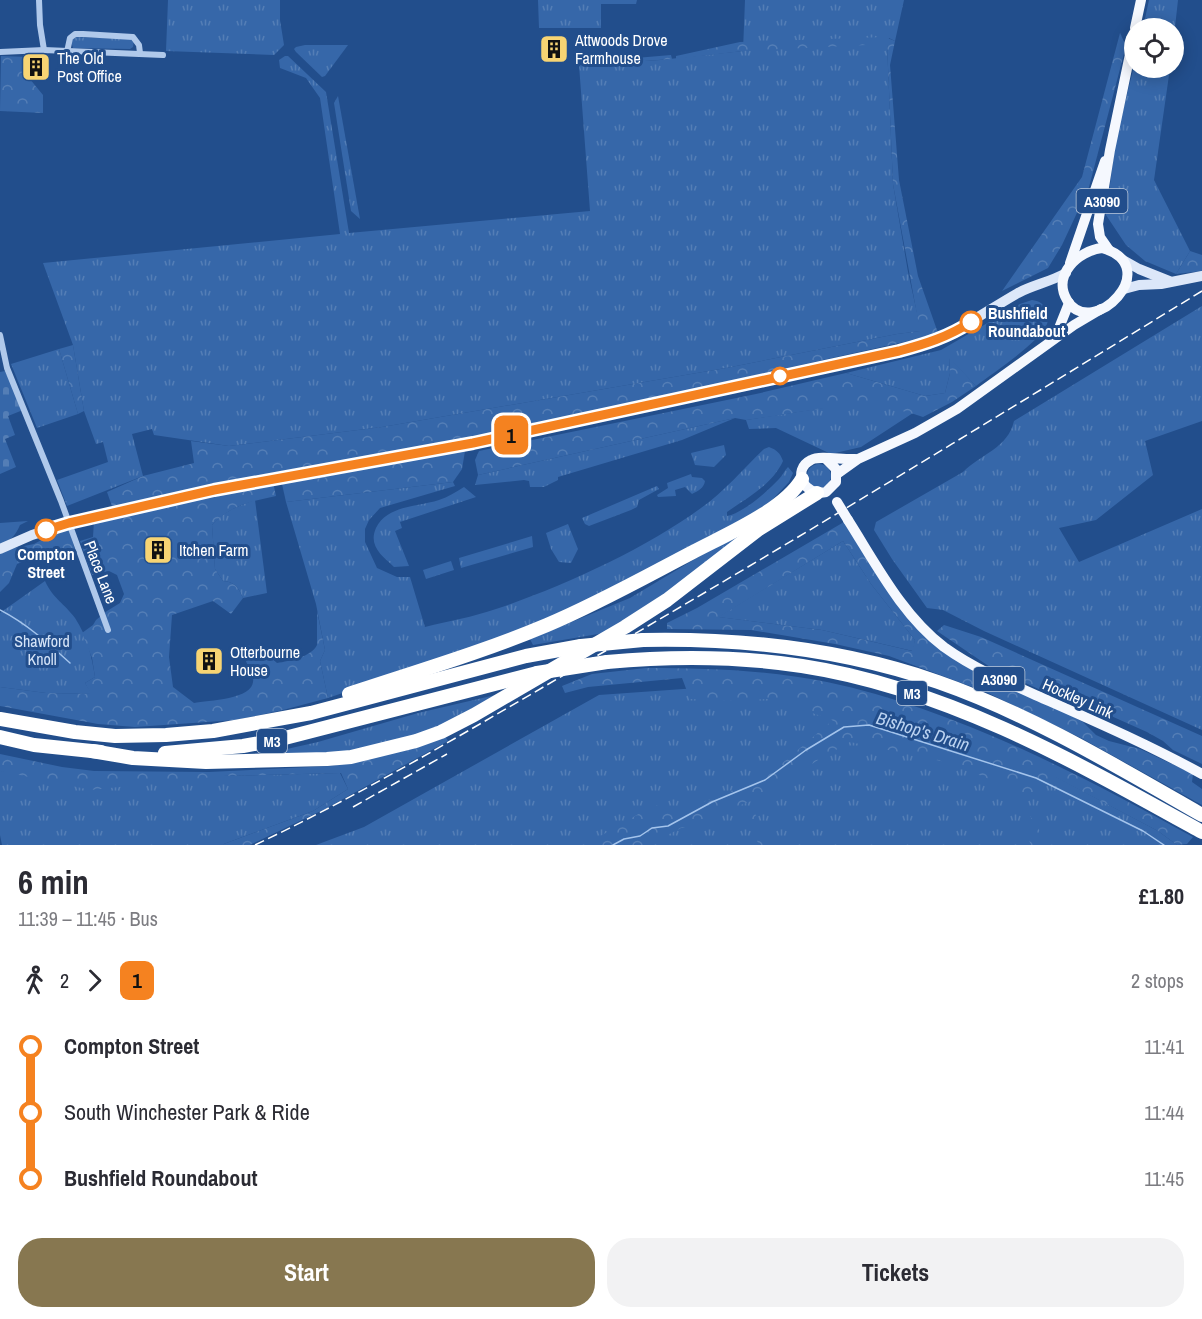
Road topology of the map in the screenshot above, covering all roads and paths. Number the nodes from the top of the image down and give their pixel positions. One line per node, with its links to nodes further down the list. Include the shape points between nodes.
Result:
1 (39, 0): 4 (street)
2 (1141, 0): 3 (main road)
3 (1137, 18)
4 (44, 50): 5 (street); 6 (street)
5 (0, 52)
6 (67, 52): 7 (street); 7 (street, via 70,38 83,34 133,37)
7 (140, 53): 8 (street)
8 (163, 55)
9 (1125, 78): 10 (main road, A3090)
10 (1110, 150): 11 (main road, A3090, via 1098,224 1100,237); 13 (main road, A3090)
11 (1109, 250): 12 (main road); 13 (main road, via 1089,250)
12 (1124, 260): 15 (street); 17 (main road)
13 (1067, 269): 16 (street); 18 (main road, via 1063,281)
14 (1202, 276): 15 (street)
15 (1171, 282): 17 (street)
16 (1041, 285): 18 (street, via 1053,288); 29 (street, via 1016,294 956,332 899,351 473,443 214,490)
17 (1124, 289): 19 (main road)
18 (1067, 299): 19 (main road, via 1082,312); 21 (main road, via 1059,328)
19 (1101, 309): 21 (main road)
20 (0, 335): 29 (street, via 7,368)
21 (1044, 346): 23 (main road, via 957,409)
22 (826, 459): 23 (main road); 24 (main road); 25 (main road, via 806,463)
23 (858, 459): 24 (main road)
24 (837, 474): 26 (main road)
25 (802, 479): 27 (main road, via 806,487); 33 (highway, M3, via 792,494 729,534 547,625)
26 (834, 486): 27 (main road); 28 (main road, Hockley Link / A3090)
27 (819, 493): 28 (main road, Hockley Link / A3090); 35 (highway, M3, via 759,529 625,627 474,716 416,741 351,757 315,760 206,762)
28 (837, 502): 36 (main road, Hockley Link / A3090, bridge, via 902,604 944,646 977,668)
29 (69, 523): 30 (street); 31 (street, Place Lane)
30 (0, 549)
31 (108, 630)
32 (0, 719): 33 (highway, M3, via 115,736 202,732)
33 (270, 721): 37 (highway, M3, bridge, via 526,656 581,646 643,640 746,642 842,656 892,668 980,698)
34 (0, 737): 35 (highway, M3)
35 (92, 752): 38 (highway, M3, bridge, via 180,752 243,746 537,673 607,662 685,657 758,661 803,666 890,686 937,702 1033,742)
36 (1202, 774)
37 (1200, 814)
38 (1197, 829)

